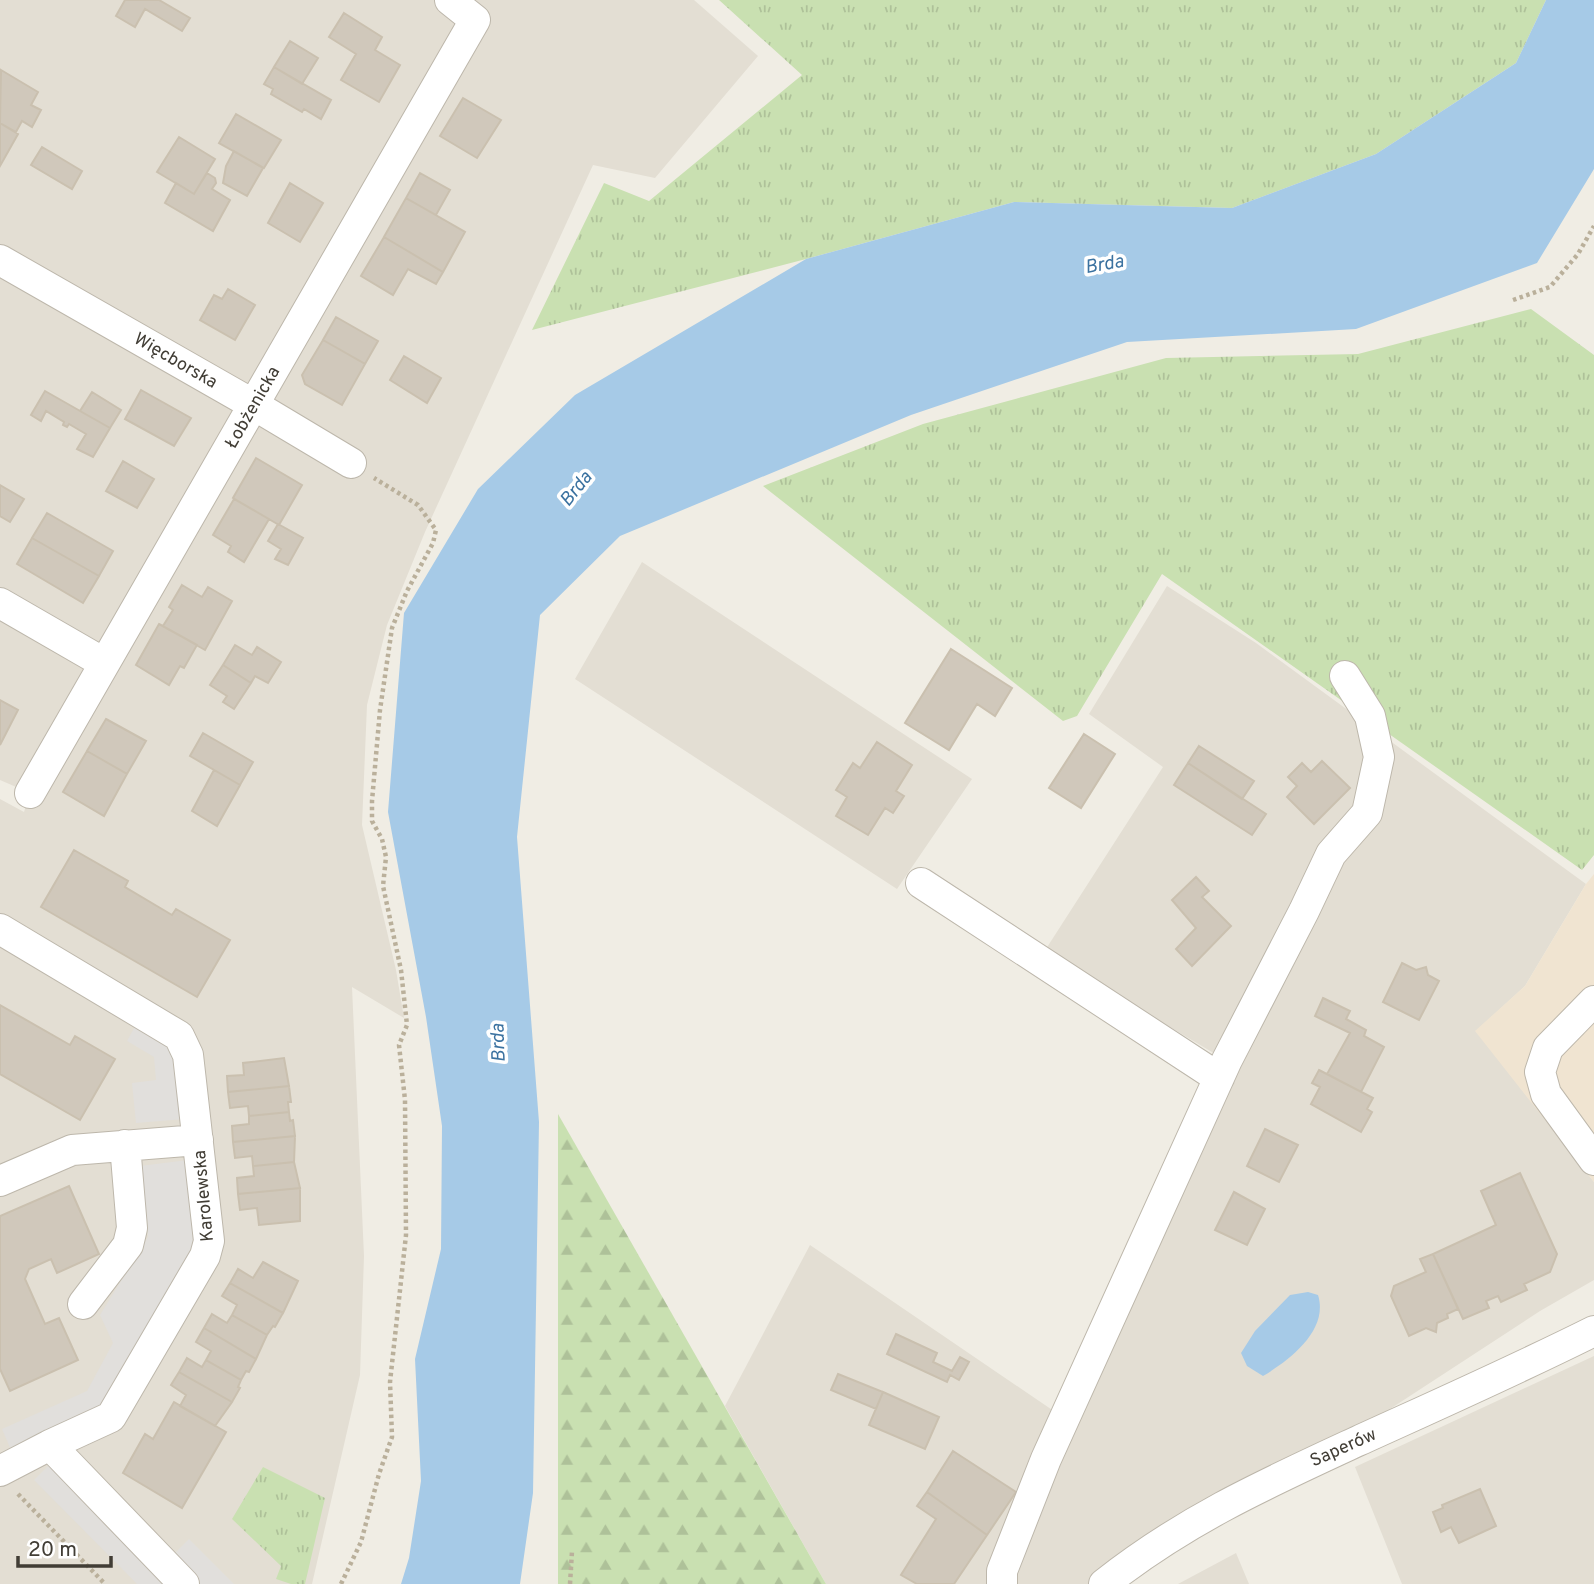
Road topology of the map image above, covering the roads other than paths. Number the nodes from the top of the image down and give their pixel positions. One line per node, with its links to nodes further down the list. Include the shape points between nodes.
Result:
1 (450, 0): 3 (street, Łobżenicka, via 475,20)
2 (0, 260): 3 (street, Więcborska)
3 (254, 405): 4 (street, Więcborska); 6 (street, Łobżenicka)
4 (351, 463)
5 (0, 603): 6 (street)
6 (104, 663): 8 (street, Łobżenicka)
7 (1345, 676): 12 (street, via 1370,716 1379,757 1367,813 1331,854)
8 (30, 793)
9 (920, 883): 12 (street)
10 (0, 929): 13 (street, Karolewska, via 178,1036 188,1055)
11 (1594, 1001): 15 (street, via 1548,1048 1540,1072 1546,1094)
12 (1219, 1078): 22 (street, via 1046,1458 1002,1571)
13 (198, 1139): 14 (street); 19 (street, Karolewska, via 209,1241 205,1256 111,1417)
14 (125, 1146): 16 (street, via 72,1150); 17 (street, via 132,1228 128,1245)
15 (1594, 1160)
16 (0, 1181)
17 (83, 1304)
18 (1594, 1331): 23 (street, Saperów, via 1228,1502 1143,1553)
19 (50, 1445): 20 (street, Karolewska); 21 (street)
20 (4, 1478)
21 (184, 1584)
22 (1002, 1584)
23 (1104, 1584)

